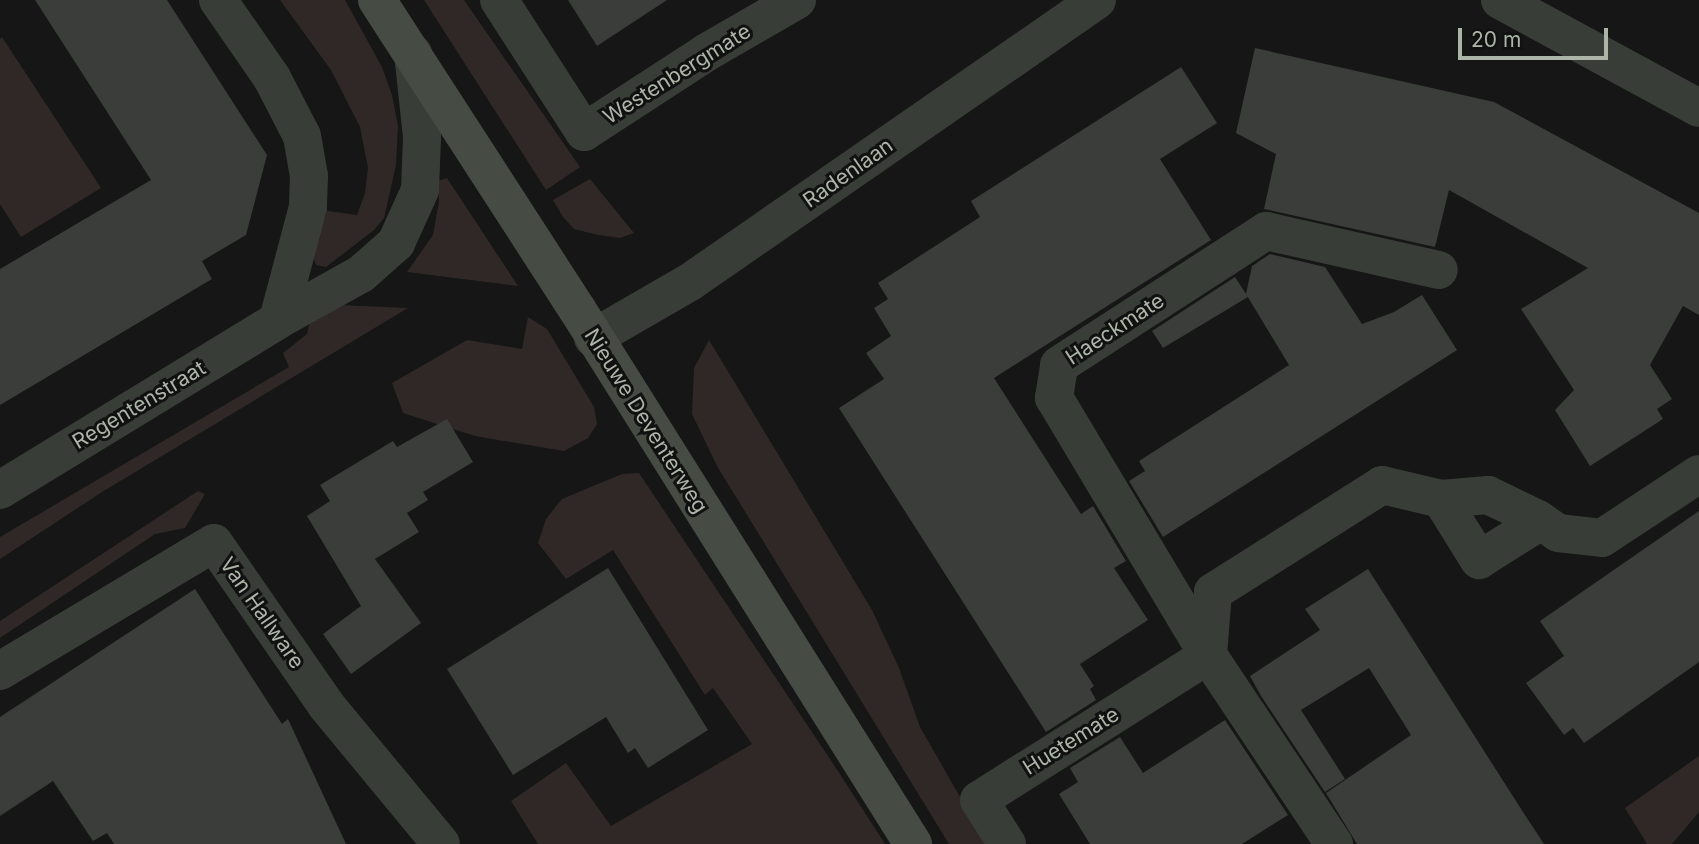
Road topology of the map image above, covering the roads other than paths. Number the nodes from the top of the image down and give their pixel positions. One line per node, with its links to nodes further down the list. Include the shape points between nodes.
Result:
1 (218, 0): 10 (street, via 272,78 302,136 309,176 308,206)
2 (377, 0): 7 (main road, Nieuwe Deventerweg)
3 (499, 0): 4 (street, Westenbergmate, via 584,132)
4 (797, 0)
5 (1097, 0): 11 (street, Radenlaan, via 691,282)
6 (1500, 0): 8 (street)
7 (412, 53): 10 (street, Regentenstraat, via 422,137 420,190 396,243 361,274); 11 (main road, Nieuwe Deventerweg)
8 (1699, 108)
9 (1439, 270): 16 (street, Haeckmate, via 1266,231 1059,365 1054,398)
10 (278, 320): 13 (street, Regentenstraat)
11 (593, 338): 19 (main road, Nieuwe Deventerweg)
12 (1699, 474): 15 (street, via 1602,538 1558,533)
13 (0, 490)
14 (1441, 499): 15 (street, via 1488,495); 15 (street, via 1479,560); 16 (street, via 1382,485 1213,592)
15 (1541, 521)
16 (1208, 655): 20 (street, Huetemate, via 979,800); 21 (street, Haeckmate)
17 (0, 671): 18 (street, Van Hallware, via 214,543 326,705)
18 (440, 844)
19 (913, 844)
20 (1007, 844)
21 (1334, 844)

